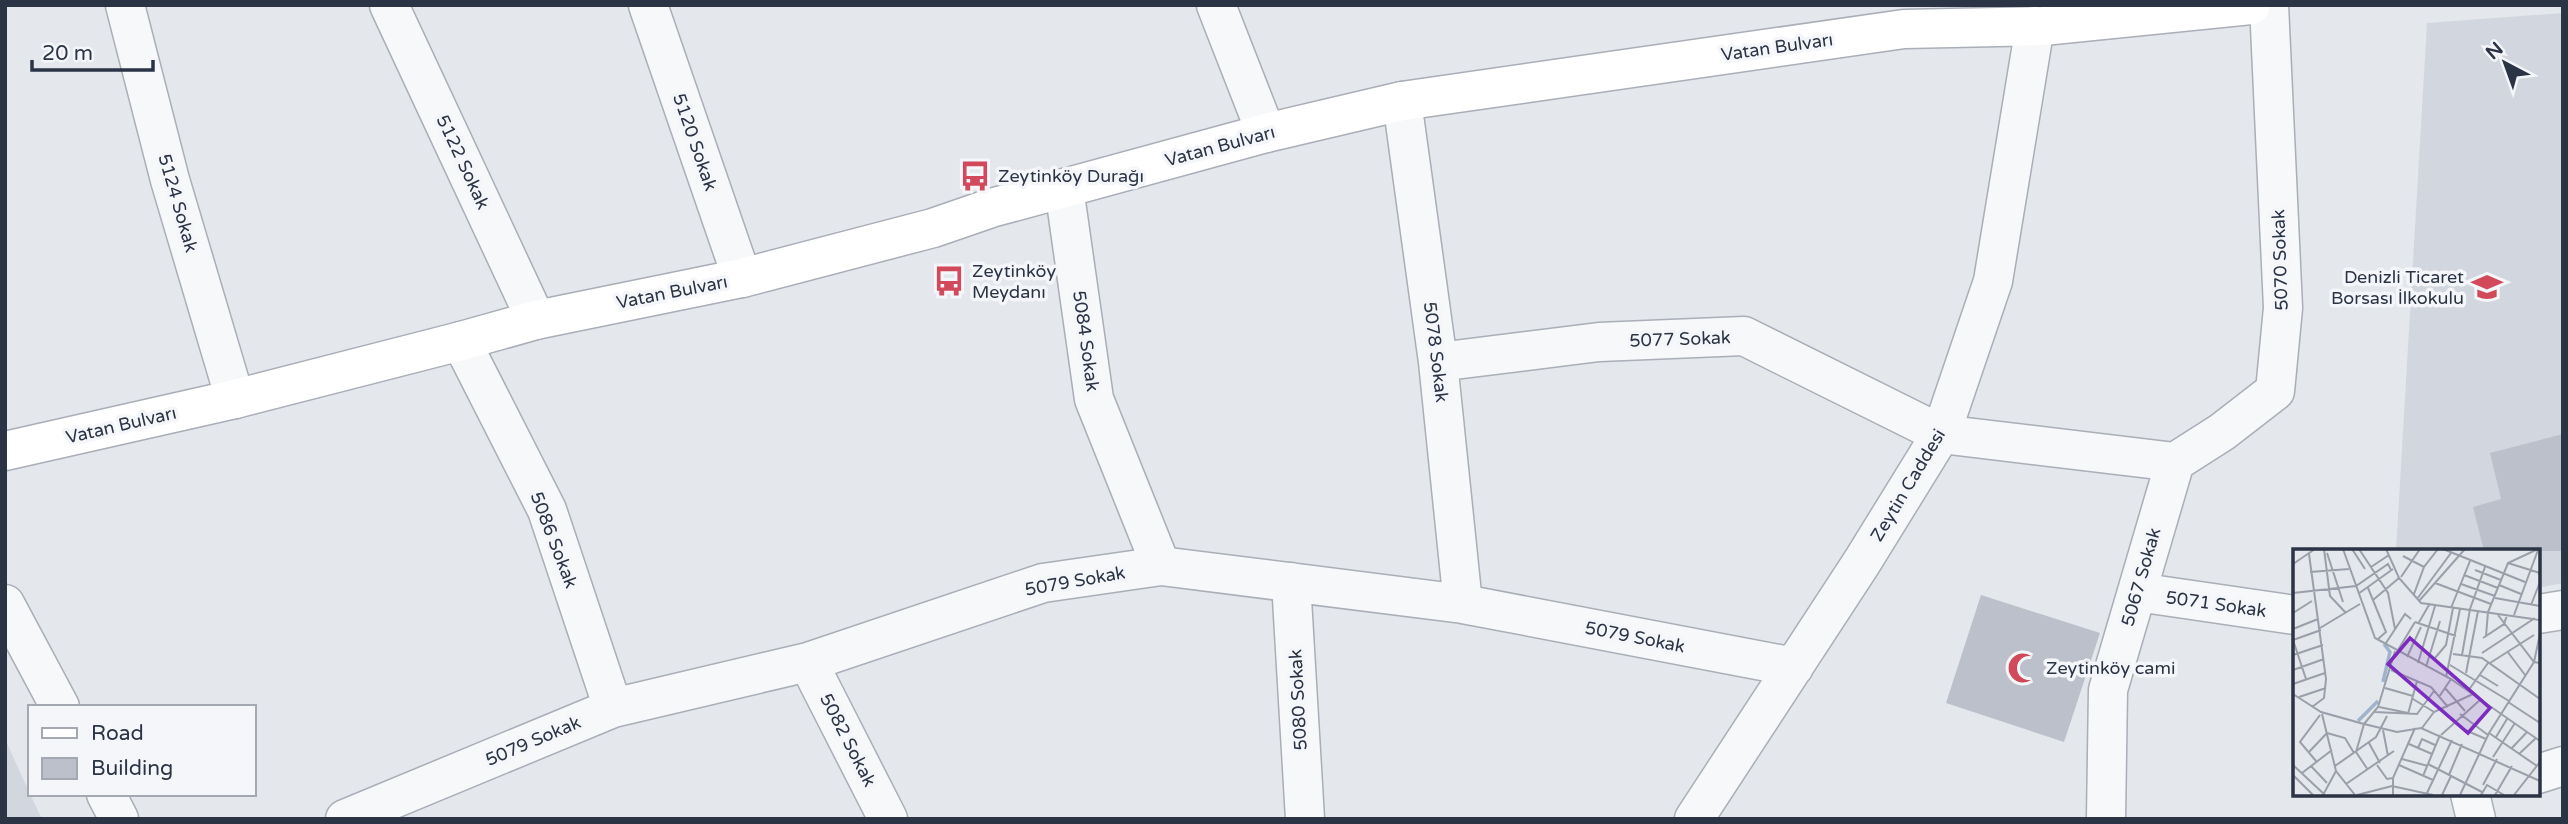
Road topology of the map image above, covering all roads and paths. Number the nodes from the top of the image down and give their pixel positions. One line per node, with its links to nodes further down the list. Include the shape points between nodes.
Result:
1 (125, 5): 16 (street, 5124 Sokak, via 170,180)
2 (388, 5): 13 (street, 5122 Sokak)
3 (648, 5): 12 (street, 5120 Sokak)
4 (1216, 5): 10 (street)
5 (2251, 5): 8 (main road, Vatan Bulvarı)
6 (2269, 5): 19 (street, 5070 Sokak, via 2283,308 2275,391)
7 (1902, 17): 8 (main road, Vatan Bulvarı); 9 (main road, Vatan Bulvarı)
8 (2035, 26): 17 (street, Zeytin Caddesi, via 1993,281)
9 (1402, 101): 10 (main road, Vatan Bulvarı); 15 (street, 5078 Sokak)
10 (1266, 133): 11 (main road, Vatan Bulvarı)
11 (1064, 188): 12 (main road, Vatan Bulvarı); 20 (street, 5084 Sokak, via 1094,399)
12 (742, 278): 13 (main road, Vatan Bulvarı)
13 (536, 320): 14 (main road, Vatan Bulvarı)
14 (461, 341): 16 (main road, Vatan Bulvarı); 31 (street, 5086 Sokak, via 547,510)
15 (1438, 362): 17 (street, 5077 Sokak, via 1599,342 1744,337); 24 (street, 5078 Sokak)
16 (235, 400): 18 (main road, Vatan Bulvarı)
17 (1941, 434): 19 (street, 5077 Sokak); 29 (street, Zeytin Caddesi)
18 (5, 451)
19 (2175, 462): 22 (street, 5067 Sokak)
20 (1161, 566): 21 (street, 5079 Sokak); 28 (street, 5079 Sokak, via 1043,583)
21 (1291, 582): 24 (street, 5079 Sokak); 38 (street, 5080 Sokak)
22 (2137, 592): 27 (street, 5071 Sokak); 40 (street, 5067 Sokak, via 2108,691)
23 (5, 604): 30 (street)
24 (1463, 604): 29 (street, 5079 Sokak)
25 (2563, 610): 26 (street)
26 (2540, 614)
27 (2293, 615)
28 (808, 662): 31 (street, 5079 Sokak); 37 (street, 5082 Sokak)
29 (1794, 667): 39 (street, Zeytin Caddesi)
30 (59, 705)
31 (613, 708): 36 (street, 5079 Sokak)
32 (2563, 766): 33 (street)
33 (2540, 773)
34 (107, 796): 35 (street)
35 (119, 819)
36 (345, 819)
37 (888, 819)
38 (1305, 819)
39 (1694, 819)
40 (2106, 819)

